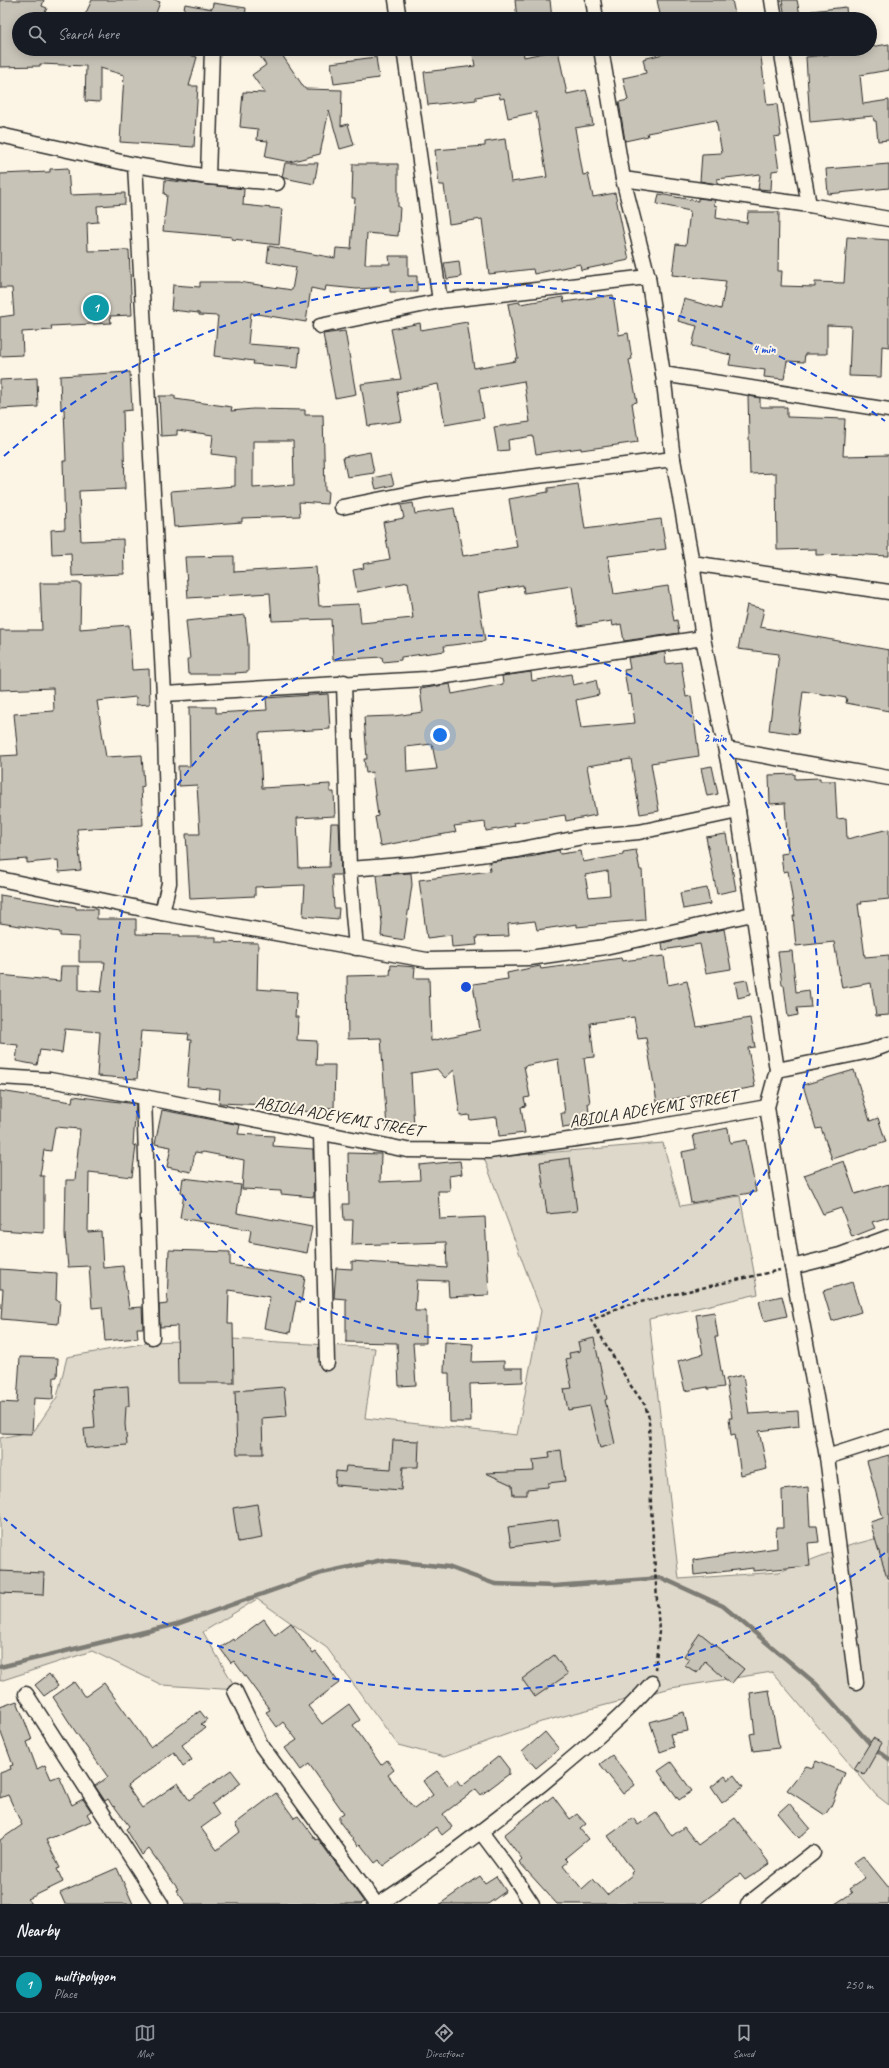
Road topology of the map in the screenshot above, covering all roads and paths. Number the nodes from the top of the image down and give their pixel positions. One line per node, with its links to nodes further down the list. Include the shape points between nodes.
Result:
1 (396, 0): 4 (street)
2 (593, 0): 5 (street)
3 (772, 0): 6 (street)
4 (398, 12)
5 (595, 12)
6 (774, 12)
7 (212, 56): 13 (street)
8 (405, 56): 19 (street)
9 (602, 56): 14 (street)
10 (782, 56): 16 (street)
11 (0, 136): 12 (street)
12 (135, 165): 13 (street); 29 (street)
13 (208, 177): 15 (street)
14 (623, 179): 16 (street); 18 (street)
15 (277, 183)
16 (809, 205): 17 (street)
17 (889, 219)
18 (648, 277): 19 (street); 21 (street)
19 (440, 301): 20 (street)
20 (320, 326)
21 (663, 374): 22 (street); 23 (street)
22 (889, 410)
23 (672, 459): 24 (street, via 427,490); 25 (street)
24 (342, 507)
25 (692, 563): 26 (street); 27 (street)
26 (889, 592)
27 (703, 638): 28 (street, via 426,679); 30 (street)
28 (344, 682): 29 (street); 33 (street)
29 (164, 694): 35 (street, via 169,883)
30 (726, 749): 31 (street); 32 (street)
31 (889, 778)
32 (738, 811): 33 (street, via 639,832 583,837 517,850 415,864); 36 (street)
33 (349, 869): 37 (street)
34 (0, 879): 35 (street)
35 (162, 913): 37 (street)
36 (752, 914): 37 (street, via 605,947 530,958 427,960); 39 (street)
37 (356, 948)
38 (889, 1044): 39 (street, via 870,1051)
39 (777, 1070): 42 (street)
40 (0, 1077): 41 (street, ABIOLA ADEYEMI STREET, via 50,1080)
41 (144, 1097): 43 (street, ABIOLA ADEYEMI STREET); 46 (street)
42 (767, 1107): 43 (street, ABIOLA ADEYEMI STREET, via 640,1130 489,1151 407,1150); 45 (street)
43 (321, 1134): 47 (street)
44 (889, 1237): 45 (street, via 840,1255)
45 (792, 1267): 49 (street); 51 (path, via 623,1306 592,1320 631,1386 646,1405 649,1418 651,1507 659,1631 658,1654)
46 (152, 1337)
47 (327, 1364)
48 (889, 1437): 49 (street)
49 (827, 1457): 50 (street)
50 (856, 1682)
51 (652, 1683): 54 (street, via 631,1708 575,1757)
52 (235, 1691): 57 (street, via 261,1745)
53 (26, 1694): 56 (street)
54 (481, 1832): 57 (street); 58 (street)
55 (813, 1854): 59 (street)
56 (161, 1904)
57 (378, 1904)
58 (532, 1904)
59 (748, 1904)

